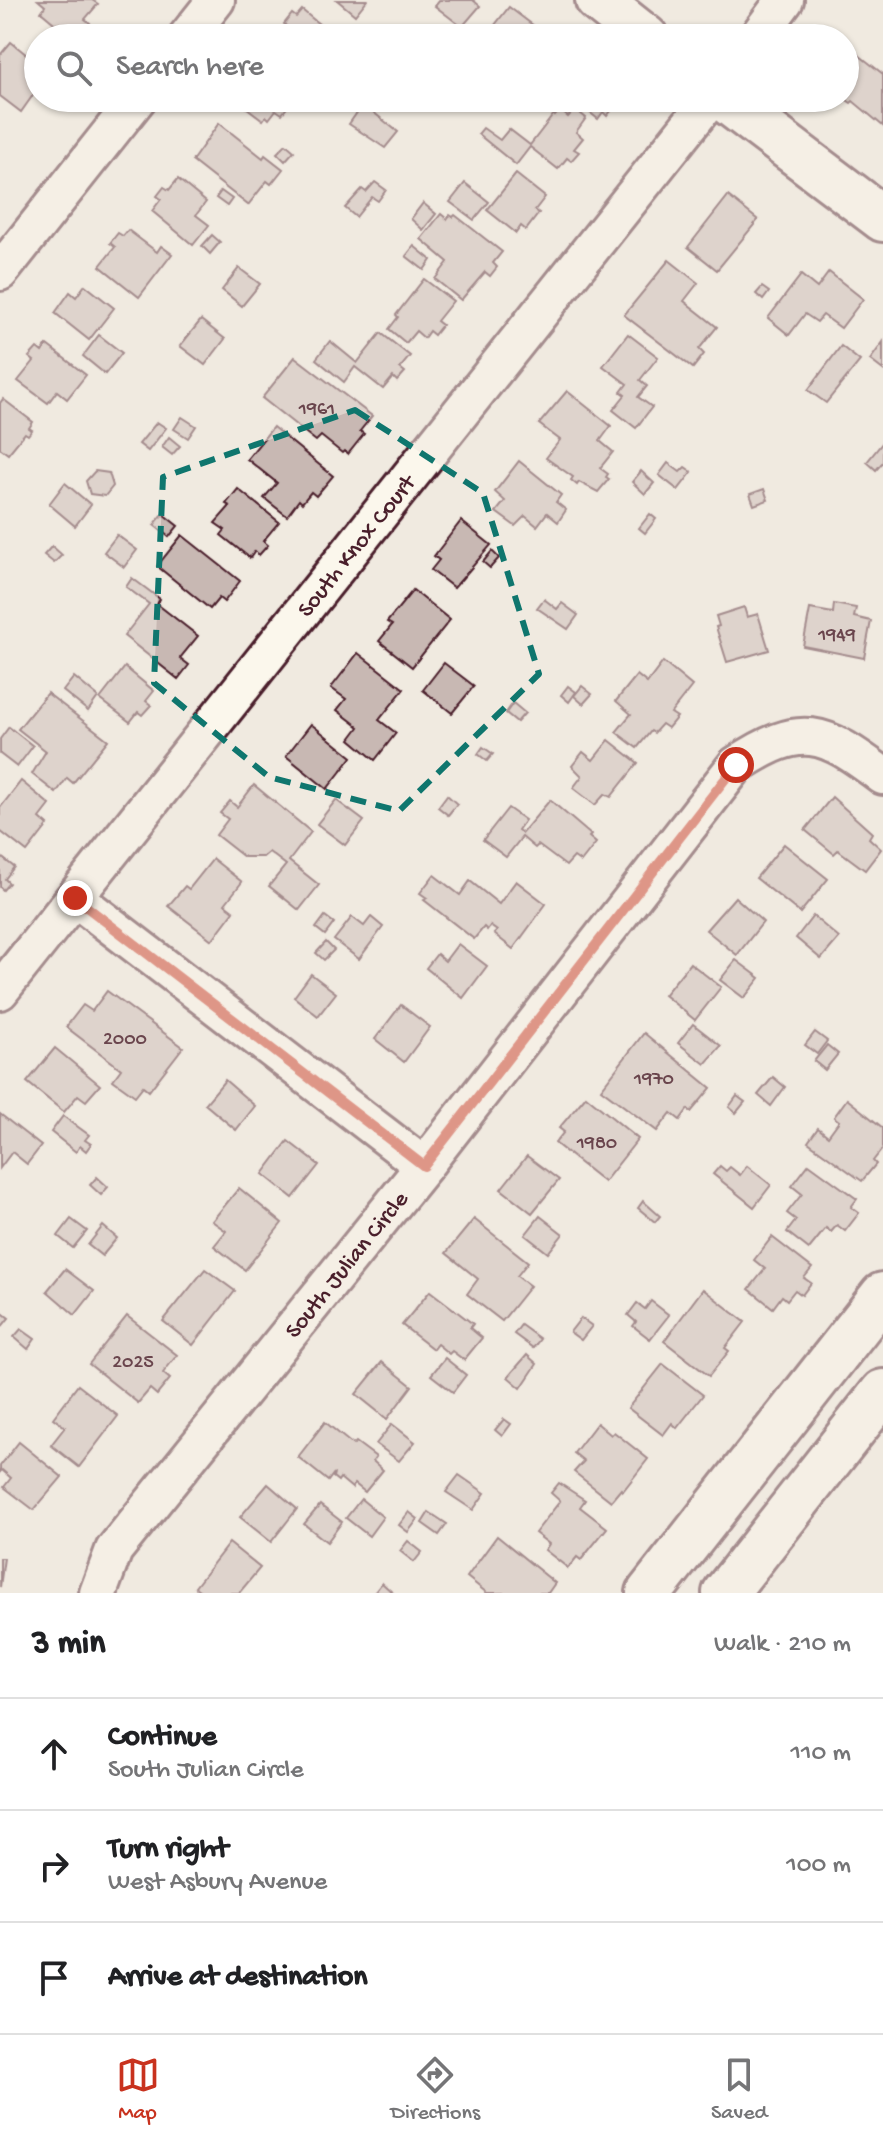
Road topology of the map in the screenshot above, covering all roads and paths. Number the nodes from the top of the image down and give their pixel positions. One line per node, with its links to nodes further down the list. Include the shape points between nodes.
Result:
1 (216, 0): 4 (street)
2 (598, 0): 5 (street)
3 (785, 0): 6 (street)
4 (197, 24)
5 (628, 24)
6 (767, 24)
7 (127, 112): 11 (street)
8 (700, 112): 13 (street, South Knox Court)
9 (742, 112): 10 (street)
10 (883, 219)
11 (0, 272)
12 (883, 776): 15 (street, South Julian Circle, via 844,747 809,735 764,746 736,765)
13 (75, 898): 14 (street, South Knox Court); 15 (street)
14 (0, 991)
15 (424, 1166): 18 (street, South Julian Circle, via 114,1550)
16 (883, 1295): 19 (street)
17 (883, 1392): 20 (street)
18 (98, 1593)
19 (649, 1593)
20 (725, 1593)

